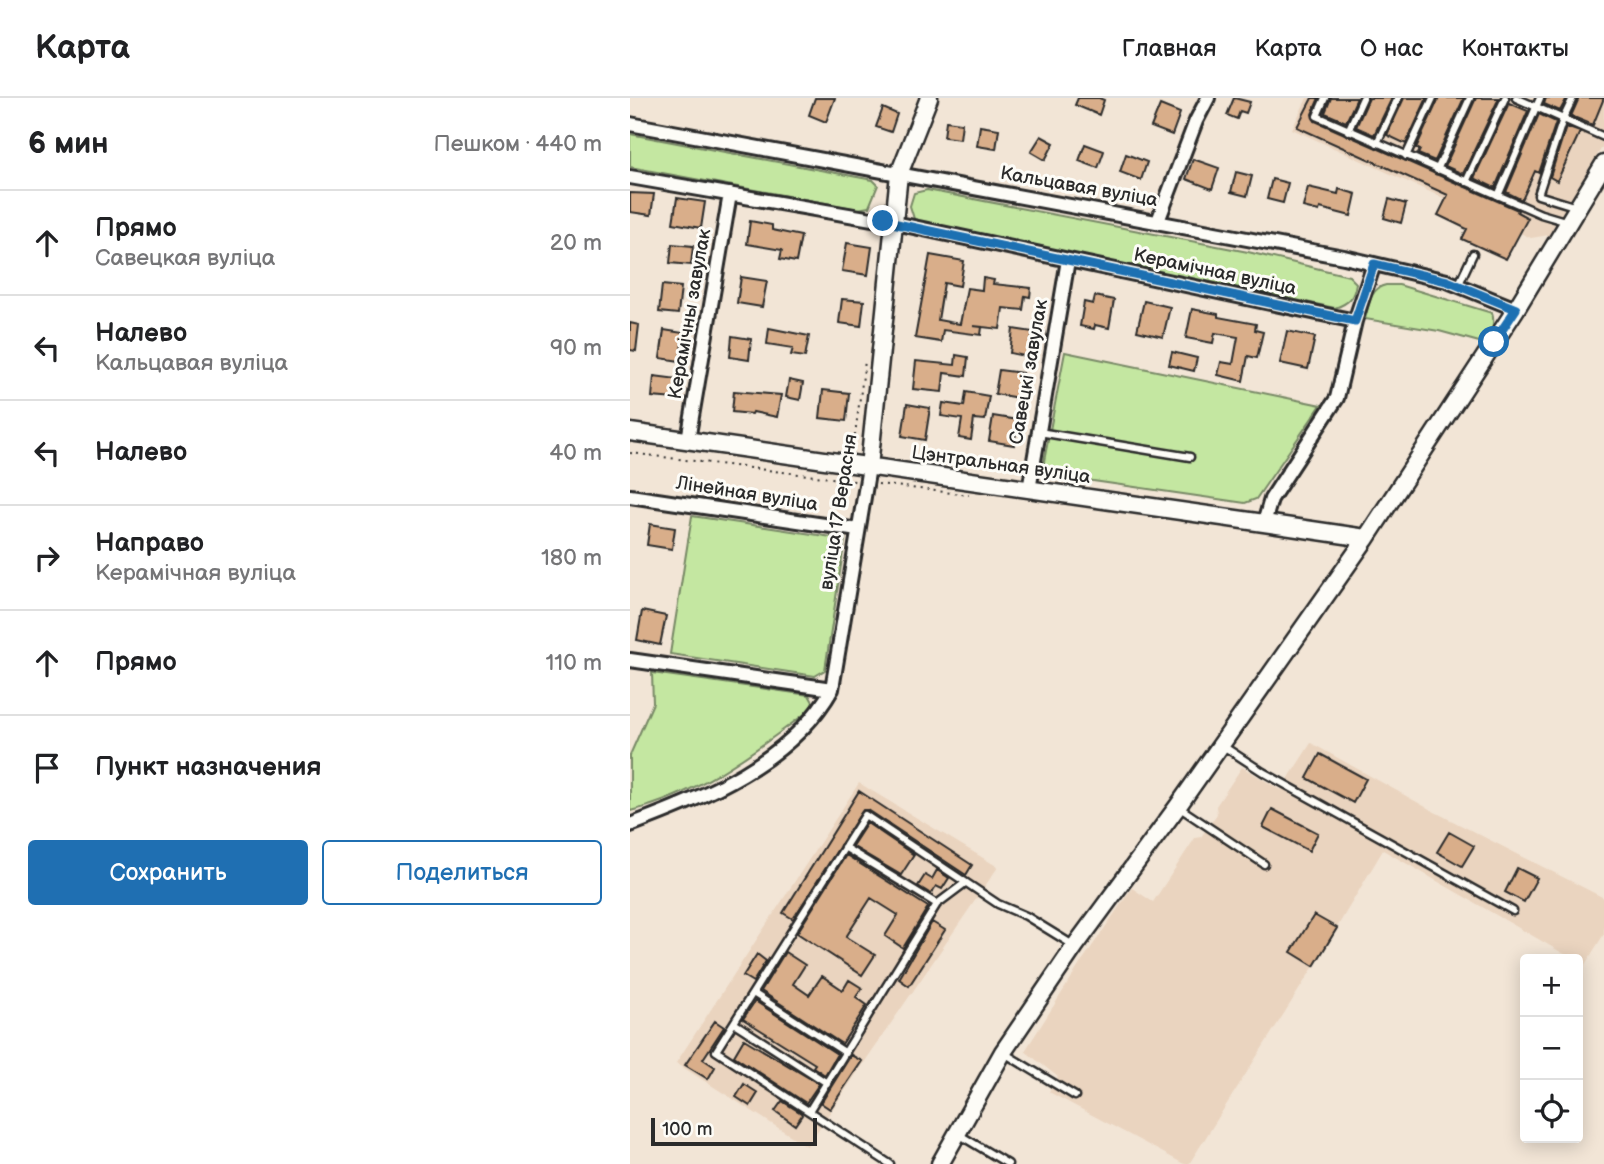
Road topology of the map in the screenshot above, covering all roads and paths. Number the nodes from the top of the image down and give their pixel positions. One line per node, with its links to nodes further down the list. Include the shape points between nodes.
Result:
1 (929, 98): 21 (street, вуліца 17 Верасня)
2 (1208, 98): 27 (street)
3 (1325, 98): 15 (lane, via 1317,116)
4 (1363, 98): 15 (lane)
5 (1398, 98): 17 (lane)
6 (1433, 98): 18 (lane)
7 (1470, 98): 20 (lane)
8 (1505, 98): 23 (lane)
9 (1516, 98): 12 (lane)
10 (1540, 98): 12 (lane)
11 (1573, 98): 13 (lane)
12 (1536, 107): 13 (lane); 25 (lane)
13 (1563, 119): 16 (lane); 26 (lane, via 1538,195)
14 (630, 124): 21 (street, Кальцавая вуліца)
15 (1348, 131): 17 (lane)
16 (1604, 137)
17 (1377, 143): 18 (lane)
18 (1406, 156): 20 (lane)
19 (1604, 164): 26 (street)
20 (1437, 170): 23 (lane)
21 (899, 173): 27 (street, Кальцавая вуліца); 28 (street, вуліца 17 Верасня)
22 (630, 177): 24 (street, Керамічная вуліца)
23 (1466, 182): 25 (lane)
24 (730, 194): 28 (street, Керамічная вуліца); 37 (street, Керамічны завулак)
25 (1498, 196): 26 (lane, via 1541,214)
26 (1574, 215): 33 (street)
27 (1158, 221): 31 (street, Кальцавая вуліца)
28 (895, 223): 30 (street, Керамічная вуліца); 39 (street, вуліца 17 Верасня)
29 (1474, 254): 32 (lane)
30 (1068, 260): 34 (street, Керамічная вуліца); 36 (street, Савецкі завулак)
31 (1374, 264): 32 (street, Кальцавая вуліца); 34 (street)
32 (1458, 286): 33 (street, Кальцавая вуліца)
33 (1516, 309): 44 (street)
34 (1355, 321): 42 (street, via 1337,398 1271,499)
35 (630, 432): 37 (street, Цэнтральная вуліца)
36 (1039, 432): 38 (lane); 40 (street, Савецкі завулак)
37 (688, 440): 39 (street, Цэнтральная вуліца)
38 (1190, 457)
39 (869, 467): 40 (street, Цэнтральная вуліца); 43 (street, вуліца 17 Верасня)
40 (1029, 490): 42 (street, Цэнтральная вуліца)
41 (630, 496): 43 (street, Лінейная вуліца)
42 (1264, 523): 44 (street, Цэнтральная вуліца)
43 (858, 530): 46 (street, вуліца 17 Верасня)
44 (1365, 540): 47 (street)
45 (630, 660): 46 (street)
46 (832, 689): 49 (street, вуліца 17 Верасня, via 793,738 741,776)
47 (1222, 745): 48 (street); 54 (lane)
48 (1178, 806): 51 (lane); 55 (street)
49 (630, 825)
50 (844, 847): 52 (lane, via 864,815); 53 (lane); 56 (lane)
51 (1264, 864)
52 (965, 883): 53 (lane); 55 (lane)
53 (937, 904): 59 (lane)
54 (1513, 911)
55 (1075, 946): 58 (street)
56 (753, 993): 57 (lane); 59 (lane)
57 (734, 1023): 60 (lane); 62 (lane, via 716,1051)
58 (1003, 1052): 61 (lane); 63 (street)
59 (846, 1053): 60 (lane)
60 (827, 1083): 62 (lane)
61 (1075, 1096)
62 (809, 1111): 64 (lane)
63 (956, 1133): 65 (street); 66 (lane)
64 (890, 1164)
65 (940, 1164)
66 (1008, 1164)

